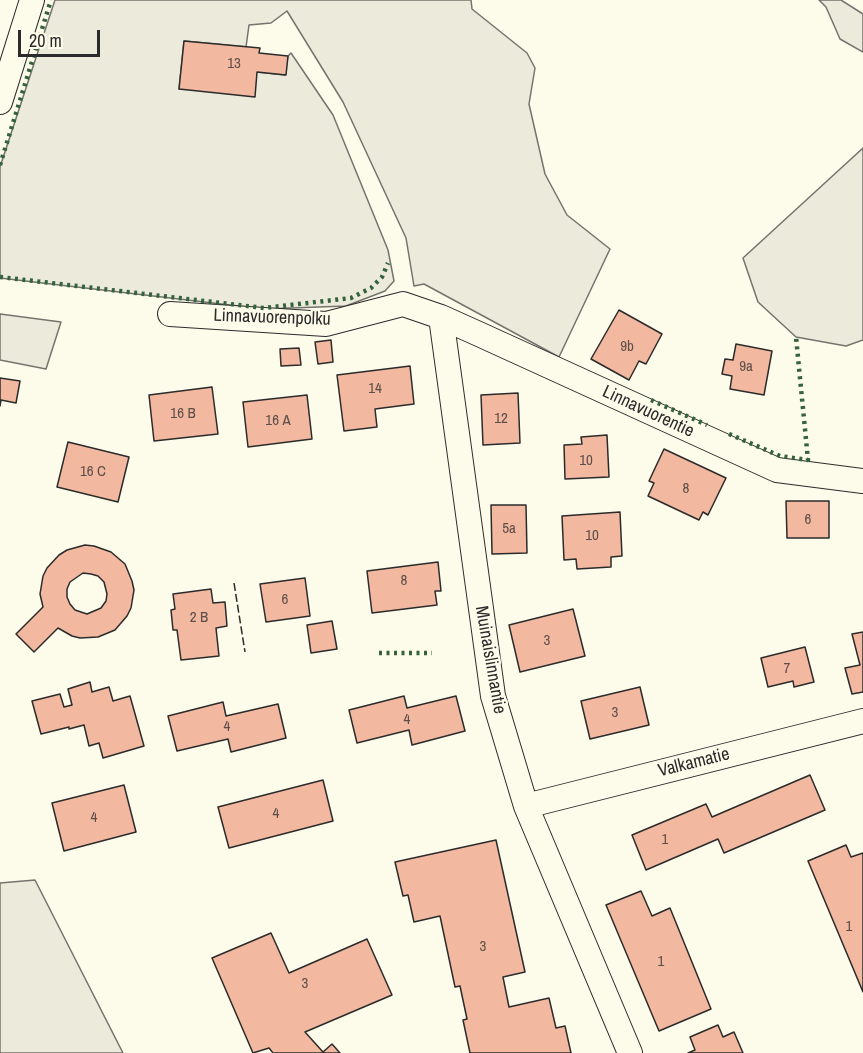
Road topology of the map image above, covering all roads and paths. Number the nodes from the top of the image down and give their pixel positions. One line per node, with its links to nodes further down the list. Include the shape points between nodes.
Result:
1 (32, 0): 2 (street)
2 (0, 102)
3 (170, 314): 4 (street, Linnavuorenpolku, via 326,324 403,304)
4 (441, 317): 5 (street, Linnavuorentie, via 777,470); 7 (street, Muinaislinnantie, via 493,696)
5 (863, 481)
6 (863, 721): 7 (street, Valkamatie)
7 (526, 806): 8 (street, Muinaislinnantie)
8 (630, 1053)

